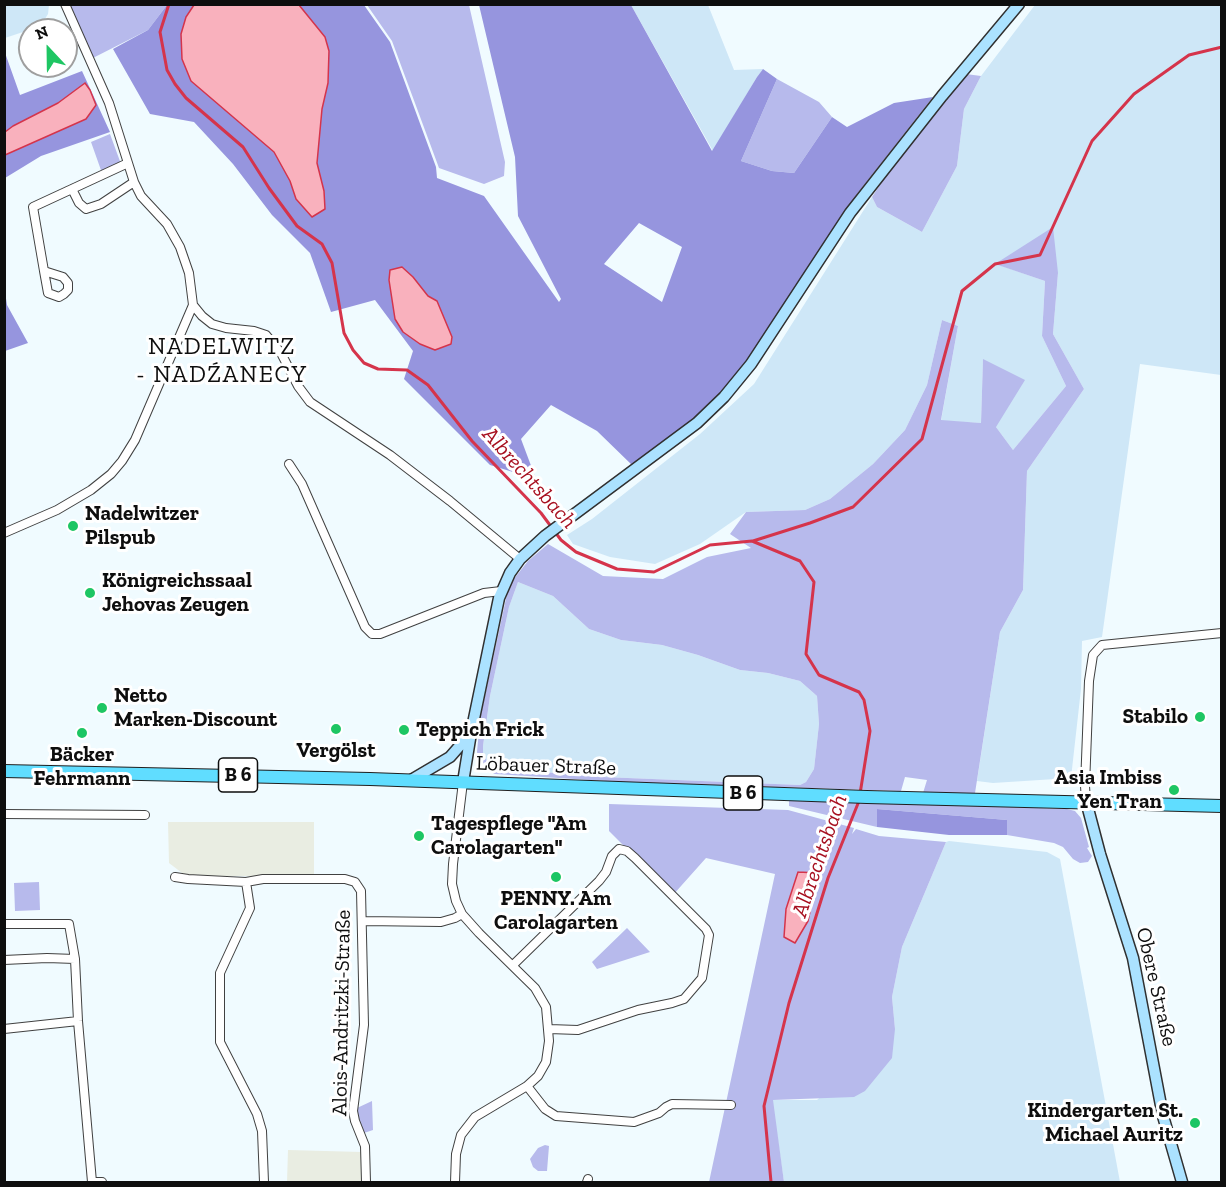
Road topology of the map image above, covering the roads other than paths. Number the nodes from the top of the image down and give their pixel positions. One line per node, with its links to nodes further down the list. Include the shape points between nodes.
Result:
1 (65, 4): 3 (street, via 109,103)
2 (1019, 4): 10 (main road, via 850,213 751,364 724,398)
3 (128, 163): 4 (street); 5 (street)
4 (134, 182): 5 (street, via 86,209); 7 (street, via 180,247 189,273)
5 (72, 189): 6 (street, via 33,207)
6 (44, 271)
7 (193, 305): 9 (street, via 135,440 122,461 91,490); 10 (street, via 212,324 266,335 310,402 390,455)
8 (289, 464): 11 (street, via 302,484 365,627 372,634 484,593)
9 (4, 533)
10 (520, 559): 11 (main road)
11 (501, 591): 13 (main road)
12 (1221, 633): 17 (street, via 1102,645 1093,655)
13 (471, 733): 15 (main road, via 450,757); 16 (main road)
14 (4, 771): 15 (main road, Löbauer Straße / B 6)
15 (411, 780): 16 (main road, Löbauer Straße / B 6)
16 (463, 782): 17 (main road, Löbauer Straße / B 6, via 867,798); 23 (street, via 452,873 453,893)
17 (1086, 801): 18 (main road, Löbauer Straße / B 6); 39 (main road, Obere Straße, via 1133,958 1163,1116)
18 (1221, 806)
19 (4, 814): 20 (street)
20 (145, 815)
21 (174, 877): 22 (street, Alois-Andritzki-Straße)
22 (246, 882): 24 (street, Alois-Andritzki-Straße, via 350,880 361,891); 36 (street, via 250,908 220,973 220,1042 257,1114 262,1131)
23 (462, 914): 24 (street, via 441,922); 28 (street)
24 (363, 921): 37 (street, Alois-Andritzki-Straße, via 364,1025 353,1111 366,1146)
25 (4, 924): 26 (street, via 69,924)
26 (75, 959): 27 (street); 29 (street)
27 (4, 960)
28 (513, 964): 31 (street, via 542,999); 31 (street, via 599,881 619,849 635,858 706,929 709,935 702,978 684,999 578,1030)
29 (78, 1021): 30 (street); 34 (street)
30 (4, 1029)
31 (549, 1029): 32 (street, via 546,1062)
32 (527, 1086): 33 (street, via 544,1109 556,1116 634,1122 672,1104); 38 (street, via 483,1111 468,1125 456,1154)
33 (731, 1105)
34 (92, 1182): 35 (street)
35 (102, 1182)
36 (264, 1182)
37 (366, 1182)
38 (455, 1182)
39 (1182, 1182)

